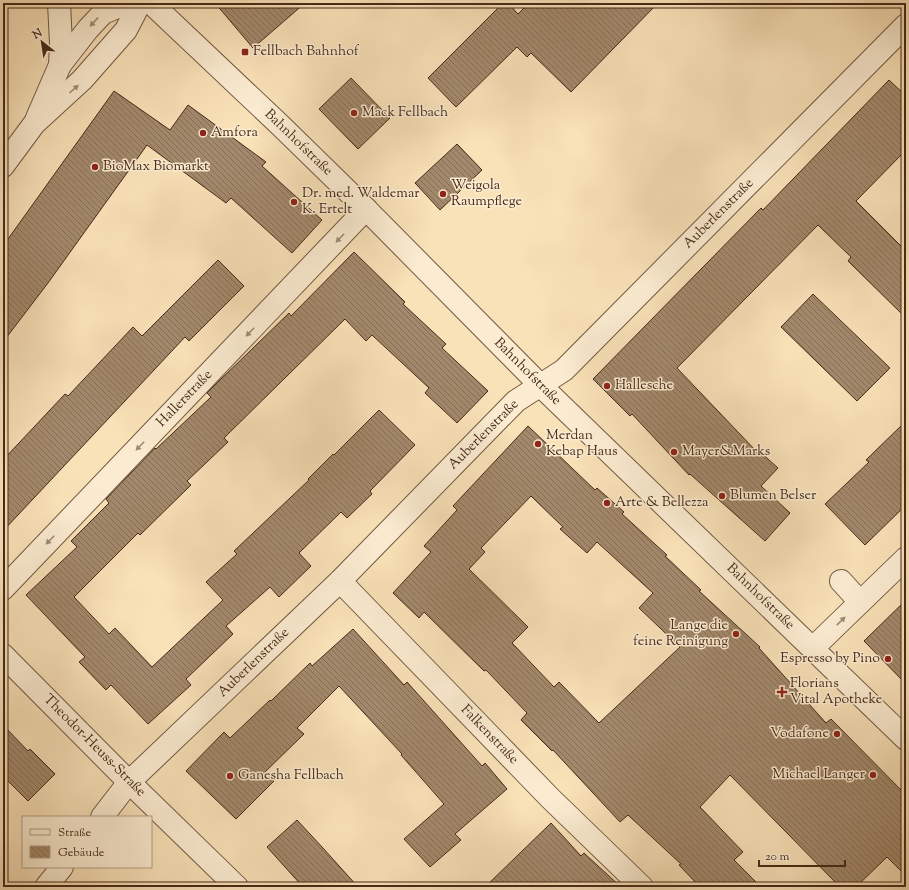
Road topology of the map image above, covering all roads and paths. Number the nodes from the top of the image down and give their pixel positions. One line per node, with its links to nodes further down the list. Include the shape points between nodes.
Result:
1 (59, 3): 6 (street)
2 (127, 3): 6 (street, one-way to 6, via 103,12)
3 (140, 3): 7 (street, one-way to 3, via 94,67 126,30)
4 (151, 3): 9 (street, Bahnhofstraße)
5 (906, 25): 10 (street, Auberlenstraße, via 564,370)
6 (60, 65): 7 (street)
7 (34, 124): 8 (street)
8 (3, 166)
9 (366, 210): 10 (street, Bahnhofstraße); 14 (street, Hallerstraße, one-way to 14)
10 (541, 386): 12 (street, Auberlenstraße, via 516,401); 16 (street, Bahnhofstraße)
11 (906, 558): 15 (street)
12 (340, 581): 19 (street, Auberlenstraße); 24 (street, Falkenstraße, via 550,798)
13 (841, 581): 15 (street)
14 (3, 589)
15 (860, 602): 16 (street, one-way to 15)
16 (813, 648): 18 (street, Bahnhofstraße)
17 (3, 655): 19 (street, Theodor-Heuss-Straße)
18 (906, 739)
19 (129, 782): 20 (street, Auberlenstraße); 23 (street, Theodor-Heuss-Straße)
20 (103, 816)
21 (61, 868): 22 (street)
22 (46, 887)
23 (237, 887)
24 (642, 887)

